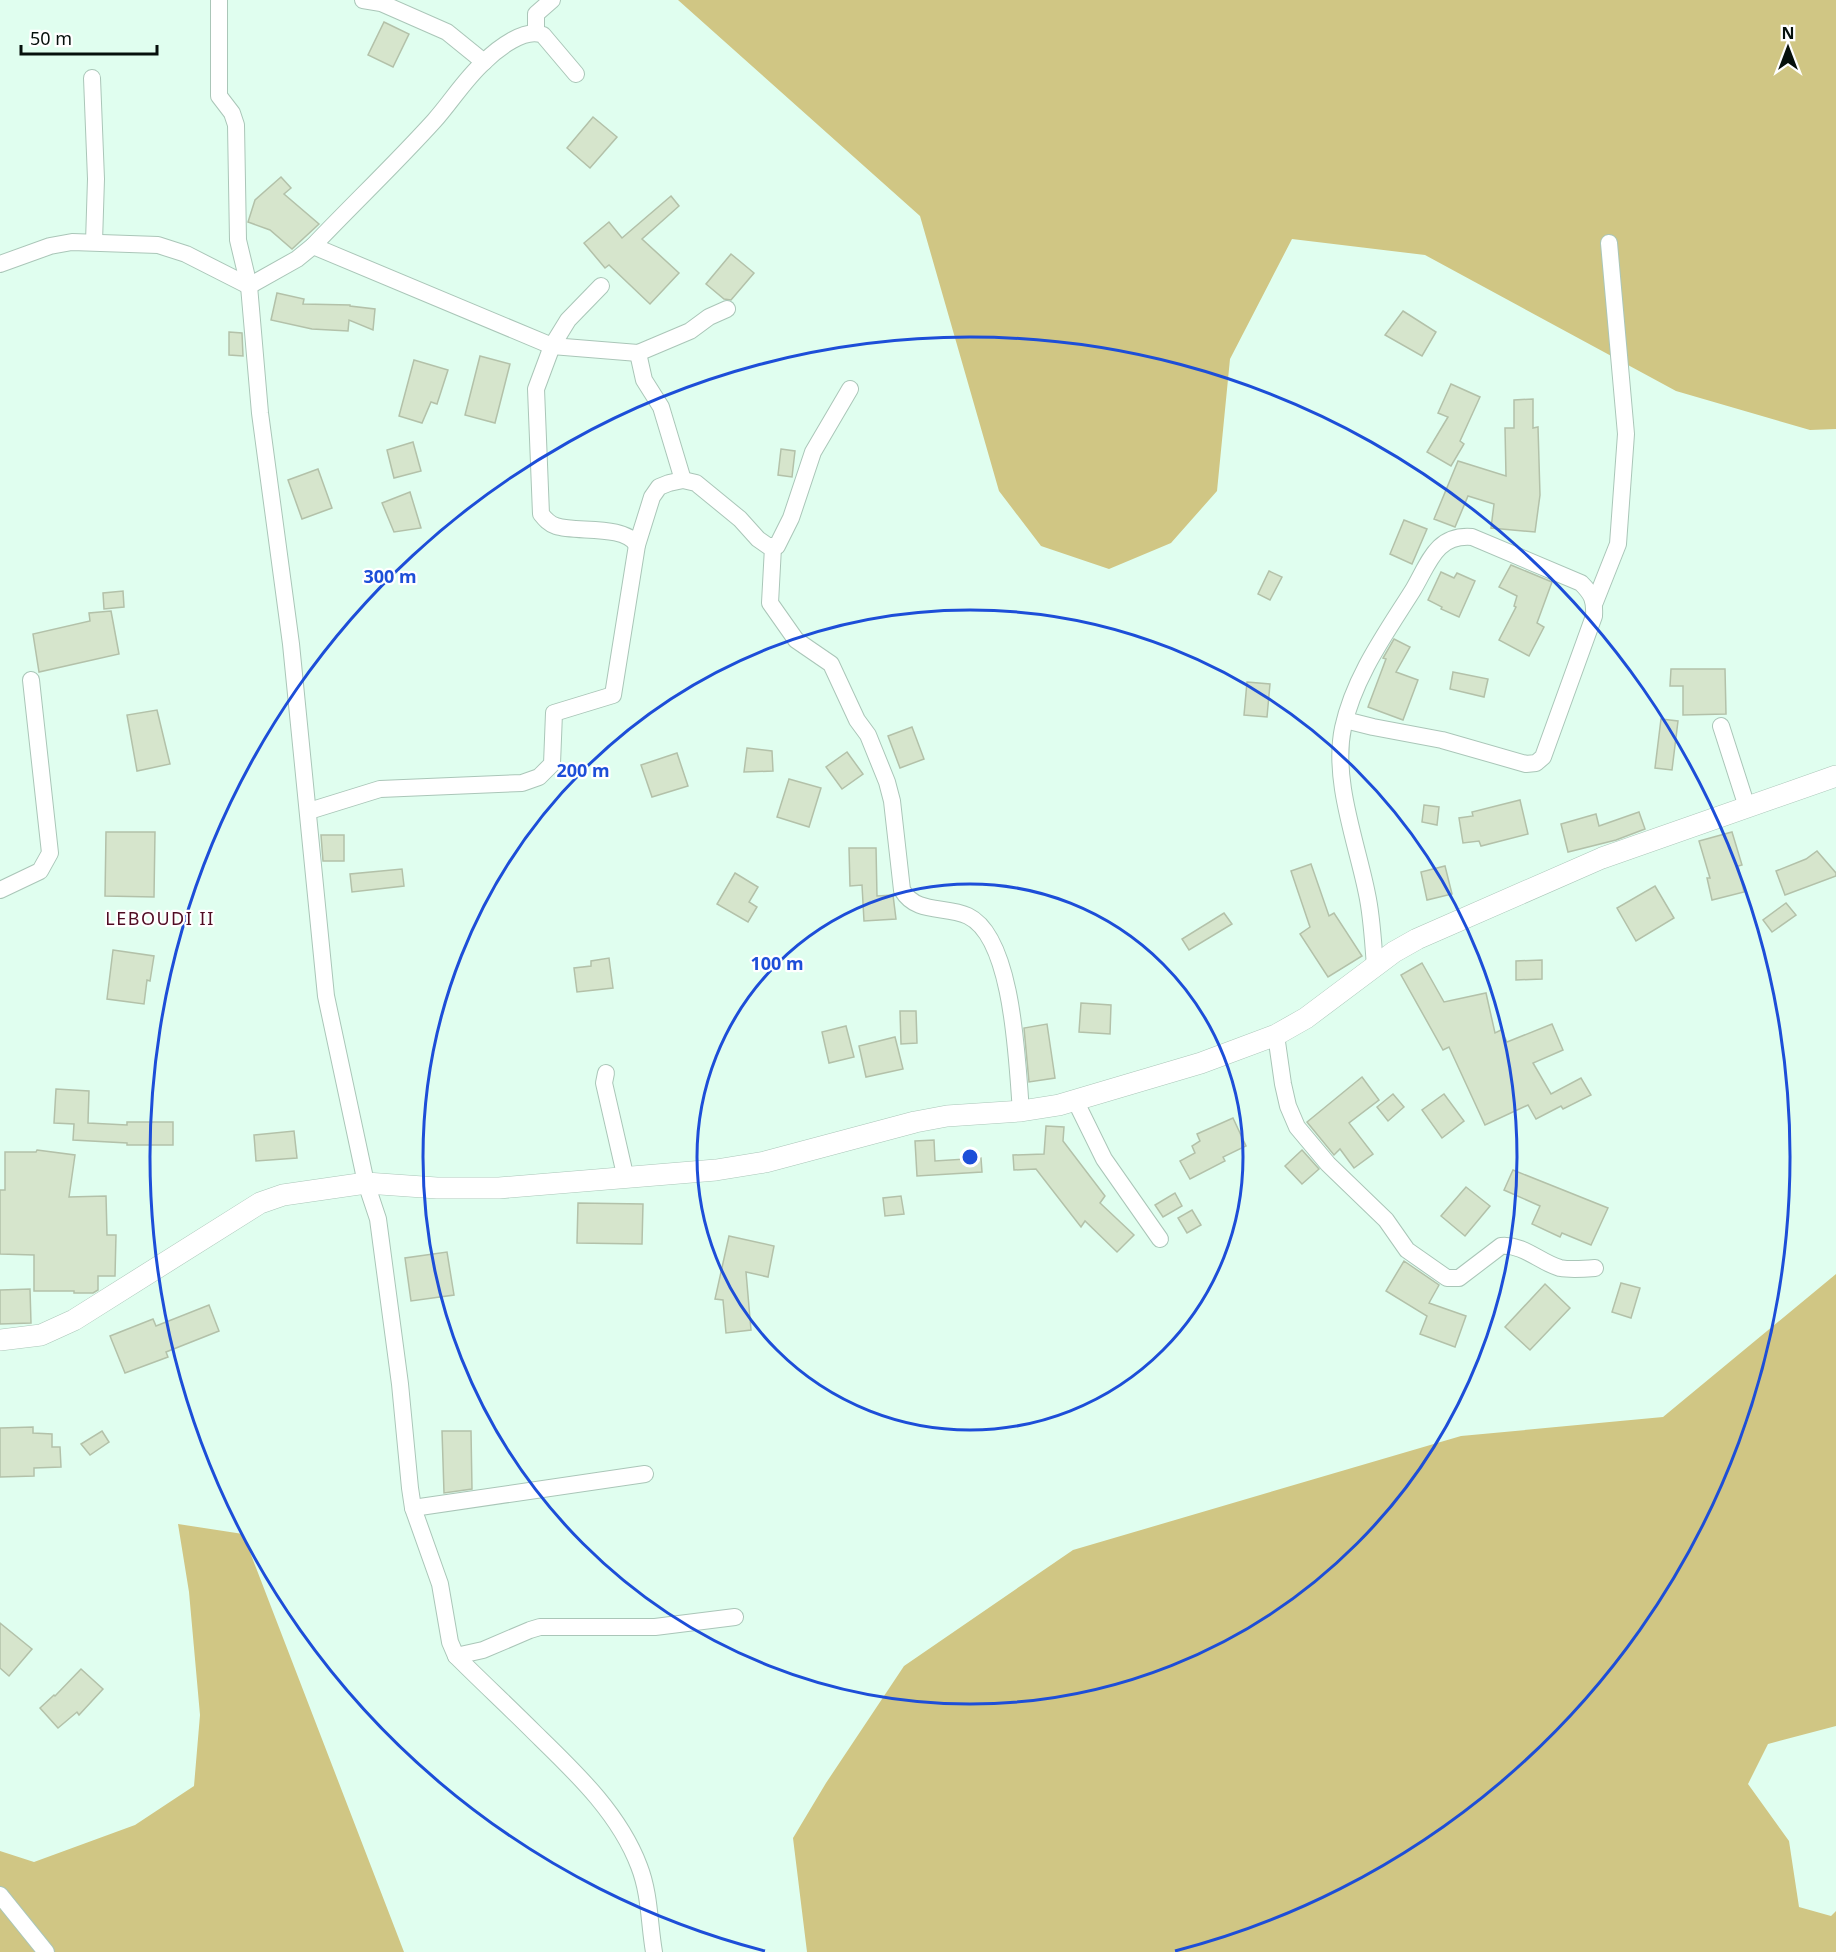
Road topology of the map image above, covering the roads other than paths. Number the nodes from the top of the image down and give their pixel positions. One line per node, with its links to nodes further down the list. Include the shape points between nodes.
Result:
1 (219, 0): 12 (street, via 219,96 236,125 238,240)
2 (363, 0): 5 (street, via 381,3 447,32)
3 (552, 0): 4 (street, via 536,14)
4 (536, 32): 5 (street, via 526,33); 6 (street)
5 (484, 62): 10 (street, via 433,122)
6 (576, 74)
7 (92, 78): 8 (street)
8 (94, 242): 11 (street, via 50,246); 12 (street, via 158,245)
9 (1609, 243): 21 (street, via 1626,434 1618,544)
10 (313, 246): 12 (street); 15 (street)
11 (0, 264)
12 (249, 286): 27 (street, via 260,413)
13 (601, 286): 15 (street, via 568,320)
14 (728, 309): 16 (street, via 690,331)
15 (552, 346): 16 (street); 19 (street, via 536,390 541,514 556,526 608,532 631,538)
16 (638, 353): 18 (street, via 644,380 661,407)
17 (850, 388): 20 (street, via 818,443 791,518 779,545)
18 (682, 480): 19 (street, via 659,488 652,497); 20 (street, via 696,483 758,539)
19 (637, 545): 27 (street, via 613,694 554,713 552,764 539,777 522,783 380,789)
20 (773, 547): 33 (street, via 770,603 796,640 831,664 887,782 902,890 916,905 967,915 979,922 995,950 1008,989)
21 (1594, 602): 23 (street, via 1594,616 1543,758 1536,763 1526,764 1442,740); 23 (street, via 1581,583 1472,537 1449,540 1437,548 1377,648 1356,687)
22 (31, 680): 28 (street, via 50,853 40,871)
23 (1345, 720): 29 (street, via 1340,760 1368,896)
24 (1721, 726): 26 (street)
25 (1836, 776): 26 (street)
26 (1747, 807): 29 (street, via 1602,858 1417,939)
27 (309, 811): 35 (street, via 326,996)
28 (0, 890)
29 (1375, 966): 30 (street, via 1306,1018)
30 (1276, 1035): 32 (street, via 1201,1064); 37 (street, via 1288,1106 1297,1127 1419,1260 1447,1278 1459,1278 1507,1245 1558,1267)
31 (606, 1073): 34 (street, via 604,1083)
32 (1075, 1100): 33 (street); 36 (street, via 1104,1159)
33 (1022, 1111): 34 (street, via 936,1118 765,1162)
34 (626, 1179): 35 (street, via 499,1188)
35 (366, 1183): 38 (street, via 283,1195 260,1203 74,1320 41,1335); 40 (street, via 378,1220)
36 (1160, 1239)
37 (1594, 1269)
38 (0, 1340)
39 (645, 1474): 40 (street)
40 (413, 1508): 42 (street, via 440,1584)
41 (735, 1617): 42 (street, via 655,1627 540,1627 483,1650)
42 (456, 1656): 45 (street, via 564,1761 626,1838 647,1891)
43 (0, 1895): 44 (street)
44 (46, 1952)
45 (654, 1952)

